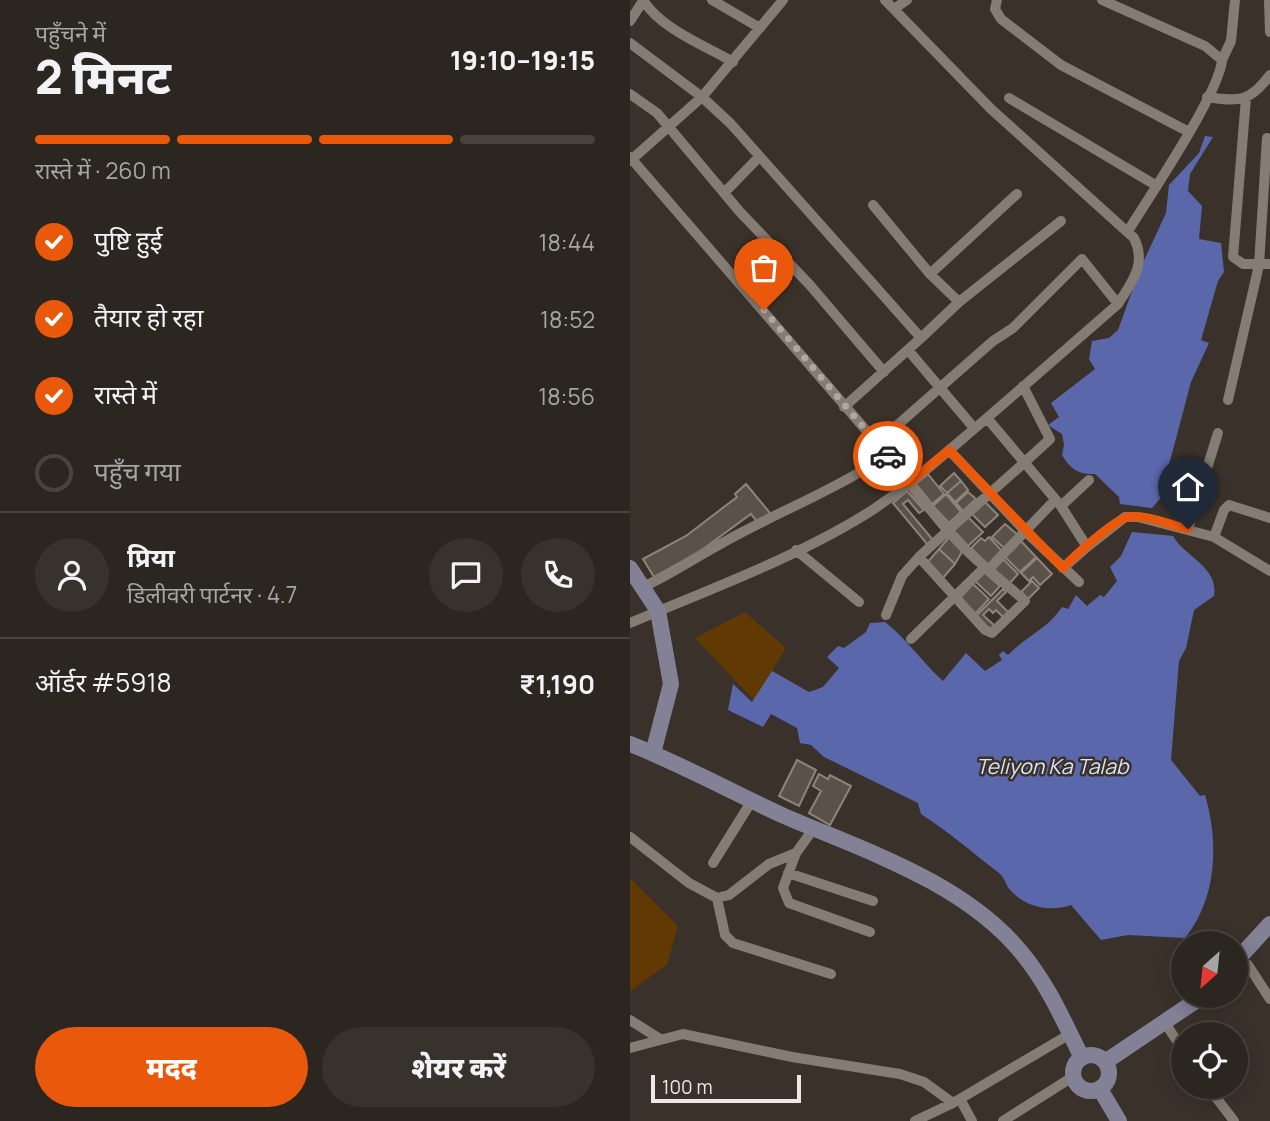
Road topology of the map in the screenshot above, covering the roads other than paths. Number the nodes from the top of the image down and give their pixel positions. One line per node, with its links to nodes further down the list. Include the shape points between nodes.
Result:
1 (712, 0): 12 (street)
2 (783, 0): 12 (street)
3 (885, 0): 10 (street)
4 (907, 0): 10 (street)
5 (997, 0): 24 (street, via 995,9 1001,19 1061,65)
6 (1102, 0): 15 (street, via 1205,46)
7 (1235, 0): 15 (street, via 1231,41)
8 (1269, 0): 13 (street)
9 (643, 1): 11 (street); 16 (street, via 676,29)
10 (894, 9): 33 (street, via 991,109)
11 (630, 21)
12 (760, 28): 16 (street)
13 (1270, 32)
14 (630, 43): 19 (street)
15 (1222, 60): 21 (street)
16 (733, 62): 19 (street)
17 (1270, 75): 22 (street)
18 (630, 94): 23 (street)
19 (702, 97): 23 (street); 26 (street)
20 (1009, 98): 28 (street)
21 (1214, 98): 22 (street); 24 (street)
22 (1246, 98): 34 (street, via 1232,247 1236,261)
23 (669, 128): 27 (street); 29 (street)
24 (1189, 132): 28 (street)
25 (1267, 138): 34 (street)
26 (759, 157): 29 (street); 38 (street)
27 (631, 159): 44 (street)
28 (1157, 186): 33 (street)
29 (725, 192): 40 (street)
30 (1017, 194): 35 (street)
31 (873, 205): 35 (street)
32 (1062, 220): 36 (street)
33 (1128, 231): 37 (street, via 1139,249 1139,268)
34 (1264, 264): 43 (street)
35 (930, 274): 36 (street)
36 (960, 302): 38 (street)
37 (1118, 304): 41 (street); 42 (street, via 1082,259 1013,328)
38 (921, 338): 39 (street)
39 (908, 350): 40 (street); 42 (street)
40 (884, 372): 44 (street)
41 (1023, 386): 45 (street); 50 (street, via 1050,439)
42 (939, 389): 46 (street); 48 (street)
43 (1228, 400)
44 (844, 407): 48 (street)
45 (987, 418): 46 (street); 50 (street)
46 (975, 428): 49 (street)
47 (1219, 433): 58 (street)
48 (877, 443): 53 (street)
49 (949, 450): 53 (street); 54 (street)
50 (1023, 464): 54 (street); 55 (street)
51 (860, 472): 69 (street)
52 (1089, 480): 55 (street)
53 (909, 483): 57 (street); 62 (street, via 870,511)
54 (989, 492): 57 (street); 59 (street)
55 (1058, 503): 59 (street); 61 (street)
56 (1270, 518): 60 (street, via 1229,505)
57 (950, 529): 63 (street); 65 (street)
58 (1188, 529): 60 (street); 61 (street, via 1125,517)
59 (1026, 533): 65 (street); 66 (street)
60 (1214, 537): 67 (street)
61 (1087, 547): 66 (street)
62 (796, 550): 71 (street); 72 (street)
63 (919, 557): 70 (street); 73 (street, via 902,576)
64 (630, 568): 69 (main road)
65 (987, 568): 70 (street); 70 (street, via 1025,601 996,631 985,630)
66 (1063, 568): 68 (street)
67 (1270, 571)
68 (1079, 582)
69 (643, 587): 72 (main road)
70 (954, 596): 75 (street)
71 (859, 602)
72 (658, 611): 74 (street); 77 (main road, via 671,684)
73 (886, 615)
74 (630, 623)
75 (911, 639)
76 (630, 744): 77 (main road)
77 (653, 753): 78 (main road)
78 (753, 799): 79 (main road); 82 (street)
79 (814, 828): 81 (street); 101 (main road, via 928,880 985,918 1021,951 1044,983)
80 (630, 837): 84 (street, via 689,883)
81 (796, 853): 83 (street); 84 (street, via 769,864 729,895)
82 (713, 863)
83 (788, 873): 85 (street); 87 (street, via 782,894 789,903)
84 (717, 898): 92 (street, via 724,935 733,943)
85 (873, 901)
86 (1270, 924): 89 (main road)
87 (870, 932)
88 (1270, 940): 90 (main road)
89 (1248, 955)
90 (1248, 959)
91 (1248, 972): 93 (street)
92 (831, 974)
93 (1267, 986): 94 (street)
94 (1270, 999)
95 (1173, 1008): 99 (main road)
96 (1186, 1008): 98 (main road)
97 (630, 1020): 102 (street)
98 (1165, 1023): 99 (main road); 100 (street)
99 (1149, 1031): 105 (main road)
100 (1171, 1032)
101 (1070, 1034): 104 (main road); 109 (street)
102 (660, 1039): 103 (street); 109 (street, via 683,1034 900,1074)
103 (630, 1048)
104 (1082, 1058): 105 (main road); 106 (main road)
105 (1105, 1062): 107 (main road, via 1109,1077)
106 (1074, 1076): 107 (main road, via 1087,1090); 112 (street)
107 (1100, 1089): 113 (main road)
108 (1217, 1099): 114 (street)
109 (956, 1101): 110 (street); 111 (street)
110 (915, 1121)
111 (972, 1121)
112 (1003, 1121)
113 (1119, 1121)
114 (1234, 1121)

